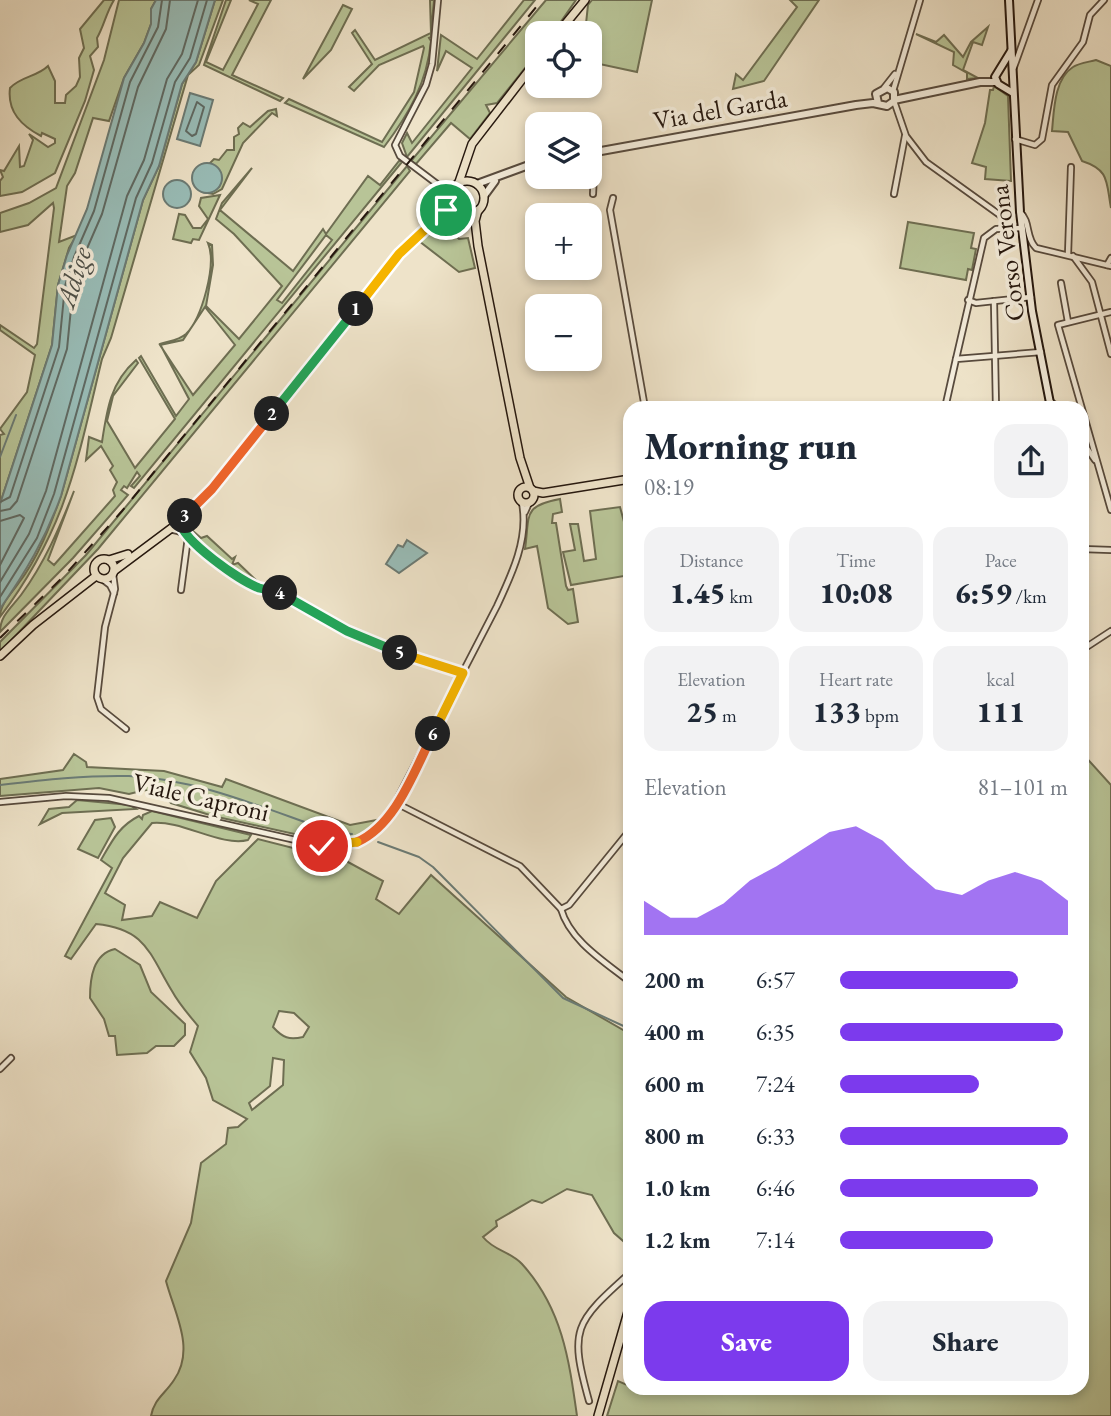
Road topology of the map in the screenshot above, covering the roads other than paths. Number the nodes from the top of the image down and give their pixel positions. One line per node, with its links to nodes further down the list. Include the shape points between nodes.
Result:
1 (438, 0): 30 (street, via 426,85 395,145 400,156)
2 (583, 0): 7 (main road)
3 (919, 0): 9 (street)
4 (1009, 0): 8 (street, Corso Verona)
5 (1038, 0): 11 (street)
6 (1104, 0): 24 (street, via 1087,20 1083,42 1052,85 1042,139 1035,145)
7 (567, 21)
8 (1011, 51): 10 (street); 11 (street, Corso Verona)
9 (898, 71): 17 (street); 20 (street)
10 (998, 71): 11 (street); 13 (street); 14 (street)
11 (1013, 71): 15 (street, Corso Verona)
12 (525, 75): 26 (main road, via 475,139)
13 (980, 82): 14 (street); 20 (street)
14 (996, 82): 16 (street)
15 (1013, 82): 16 (street); 18 (street, Corso Verona)
16 (1005, 87): 18 (street)
17 (884, 88): 19 (street, Via del Garda); 20 (street)
18 (1013, 93): 24 (street, Corso Verona)
19 (876, 94): 21 (street); 22 (street, Via del Garda)
20 (894, 100): 21 (street, Via del Garda); 23 (street)
21 (878, 103): 22 (street, Via del Garda)
22 (856, 104): 25 (street, Via del Garda)
23 (906, 136): 35 (street); 43 (street, via 926,162 1004,218)
24 (1015, 139): 40 (street, Corso Verona)
25 (602, 150)
26 (466, 159): 31 (main road); 32 (main road)
27 (525, 166): 29 (street)
28 (1071, 167): 47 (street)
29 (505, 174): 31 (street); 36 (street, via 490,184)
30 (432, 182): 32 (street, via 445,187); 38 (street)
31 (474, 183): 32 (main road); 36 (main road)
32 (457, 184): 38 (main road)
33 (593, 189): 34 (street)
34 (593, 194)
35 (894, 194)
36 (484, 196): 39 (main road)
37 (613, 198): 62 (street, via 610,210)
38 (450, 201): 41 (main road); 42 (main road)
39 (478, 210): 41 (main road); 46 (main road)
40 (1020, 212): 44 (street, Corso Verona); 47 (street, via 1035,248)
41 (460, 213): 42 (main road); 45 (main road, via 471,221)
42 (436, 220): 57 (main road, via 399,254)
43 (1009, 227): 44 (street); 52 (street, via 984,238)
44 (1021, 228): 51 (street, Corso Verona)
45 (474, 233): 46 (street)
46 (478, 246): 71 (main road)
47 (1070, 256): 49 (street); 55 (street, via 1090,277)
48 (1111, 258): 49 (street)
49 (1109, 265)
50 (1061, 283): 56 (street)
51 (1031, 297): 53 (street); 58 (street, Corso Verona)
52 (968, 300): 53 (street); 61 (street)
53 (993, 301): 60 (street)
54 (1111, 312): 55 (street)
55 (1101, 314): 56 (street); 59 (street)
56 (1068, 322): 66 (street, via 1058,325)
57 (339, 331): 73 (main road, via 221,479); 78 (main road, via 199,499 158,534 125,556)
58 (1041, 352): 60 (street); 65 (street, Corso Verona)
59 (1111, 354)
60 (996, 355): 61 (street); 64 (street)
61 (956, 359): 63 (street)
62 (644, 401)
63 (947, 401)
64 (996, 401)
65 (1050, 401)
66 (1080, 401)
67 (1089, 432): 69 (street)
68 (1089, 451): 69 (street)
69 (1099, 466): 72 (street)
70 (623, 479): 71 (main road)
71 (528, 495): 86 (street, Viale Caproni, via 511,575)
72 (1111, 510)
73 (181, 520): 74 (main road); 75 (street)
74 (168, 531): 75 (street); 79 (main road)
75 (186, 534): 81 (street); 86 (street, via 220,564 257,587 275,590 378,645)
76 (1089, 549): 77 (street)
77 (1111, 550)
78 (110, 560): 79 (main road); 80 (main road, via 96,561 93,567)
79 (114, 572): 80 (main road); 82 (street)
80 (99, 578): 82 (street); 85 (main road, via 33,625)
81 (181, 590)
82 (114, 594): 87 (street, via 105,627 97,697 101,709)
83 (1111, 631): 84 (street)
84 (1089, 645)
85 (0, 656)
86 (463, 673): 89 (street, Viale Caproni)
87 (126, 729)
88 (0, 802): 89 (street, Viale Caproni, via 66,796 109,798 327,847 353,843 373,833)
89 (396, 803): 91 (street, via 520,866)
90 (623, 842): 91 (street)
91 (561, 909): 92 (street, via 582,943)
92 (623, 976)
93 (10, 1058): 94 (street)
94 (0, 1069)
95 (623, 1280): 97 (street, via 595,1306 577,1339 576,1355)
96 (623, 1329): 98 (main road)
97 (589, 1401)
98 (598, 1416)

